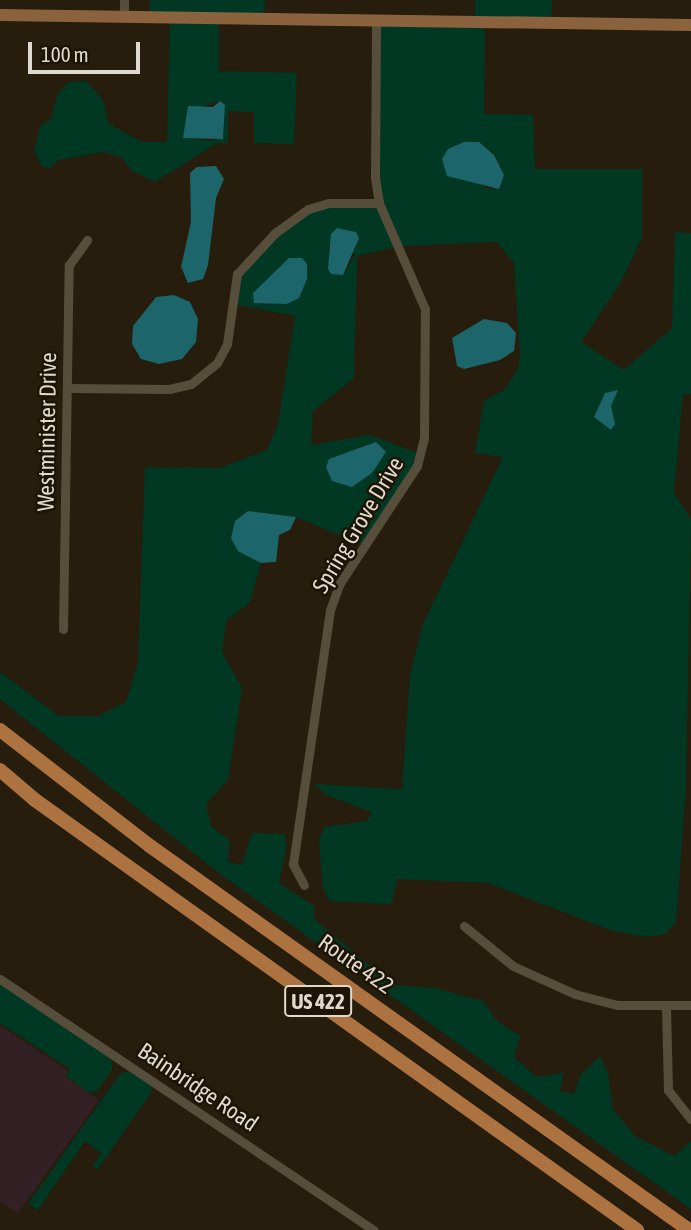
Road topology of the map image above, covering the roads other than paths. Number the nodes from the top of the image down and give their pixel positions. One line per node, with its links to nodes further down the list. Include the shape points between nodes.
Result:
1 (124, 0): 3 (street)
2 (0, 15): 3 (main road)
3 (124, 17): 4 (main road)
4 (376, 21): 5 (main road); 6 (street, Spring Grove Drive, via 375,177)
5 (691, 25)
6 (379, 203): 8 (street, via 329,203 308,209 275,233 237,274 227,344 216,363 191,384 169,389); 16 (street, Spring Grove Drive, via 425,309 424,438 417,466 340,583 330,610 293,864)
7 (87, 240): 8 (street, Westminister Drive, via 69,265)
8 (67, 388): 9 (street, Westminister Drive)
9 (63, 629)
10 (0, 723): 15 (highway)
11 (0, 730): 15 (highway, Route 422 / US 422)
12 (0, 770): 14 (highway, US 422)
13 (0, 776): 14 (highway)
14 (35, 800): 23 (highway, US 422)
15 (98, 806): 24 (highway, Route 422 / US 422)
16 (304, 885)
17 (464, 926): 20 (street, via 475,939 537,980 617,1005)
18 (0, 979): 22 (street, Bainbridge Road)
19 (691, 1005): 20 (street)
20 (666, 1008): 21 (street, via 668,1090)
21 (691, 1119)
22 (373, 1230)
23 (637, 1230)
24 (689, 1230)

